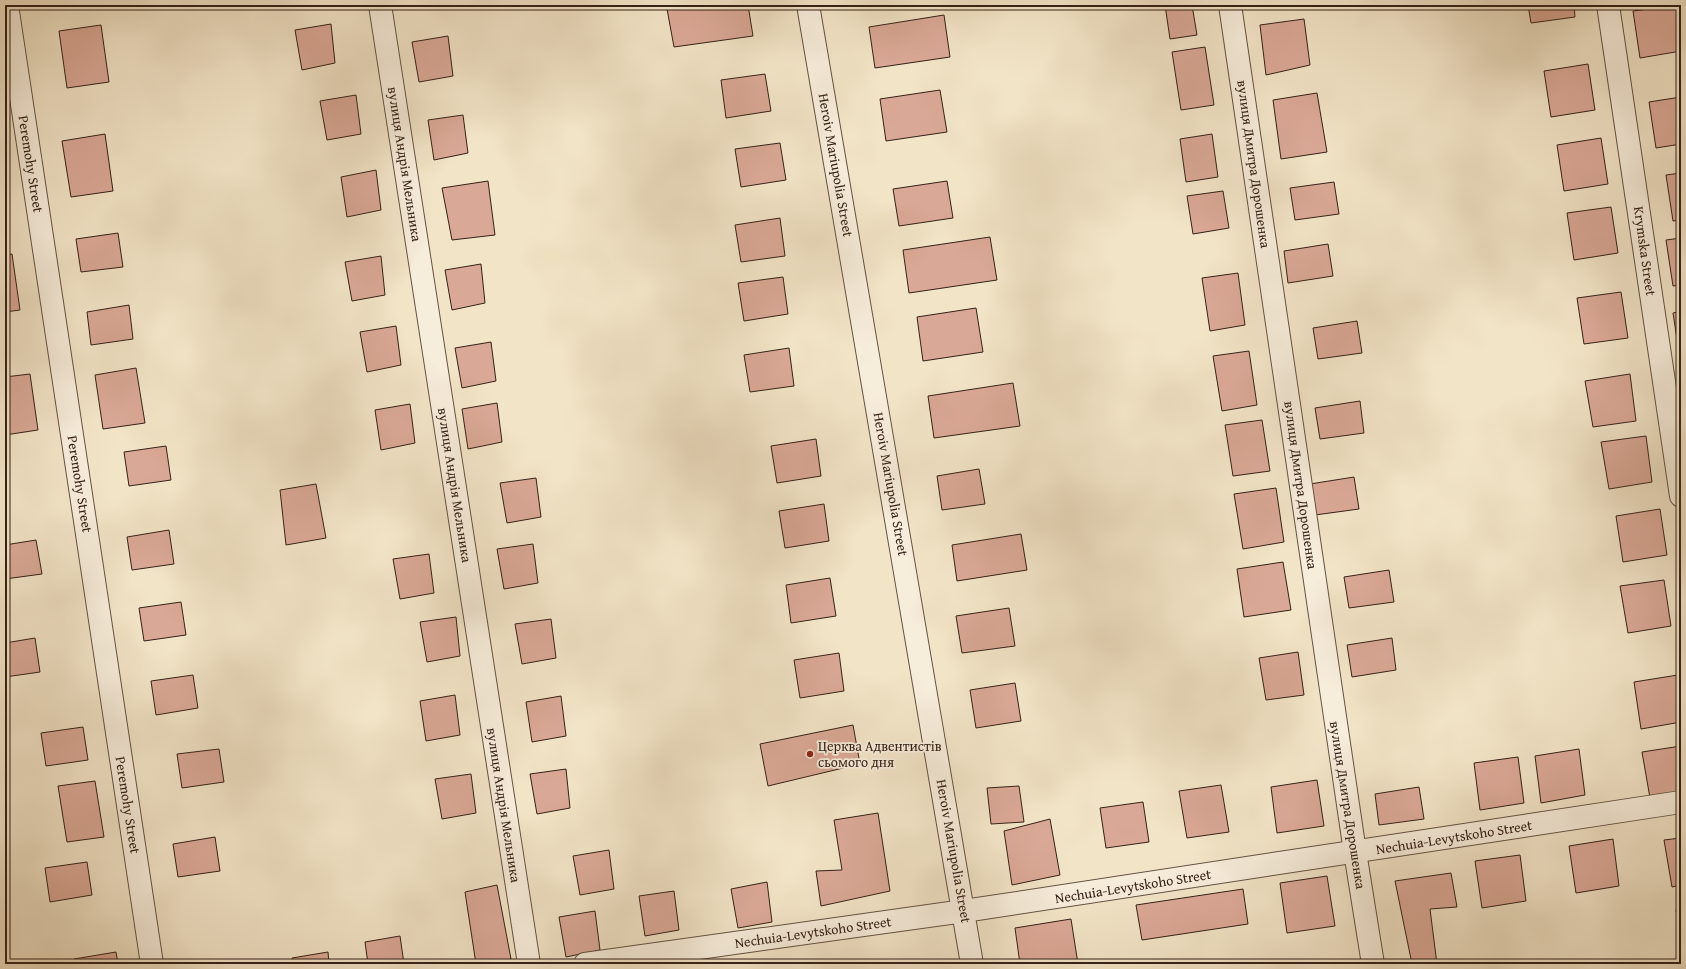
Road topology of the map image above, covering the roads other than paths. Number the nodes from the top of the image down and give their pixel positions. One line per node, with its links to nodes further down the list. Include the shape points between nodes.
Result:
1 (8, 5): 10 (street, Peremohy Street)
2 (380, 5): 11 (street, вулиця Андрія Мельника)
3 (808, 5): 9 (street, Heroiv Mariupolia Street)
4 (1230, 5): 8 (street, вулиця Дмитра Дорошенка)
5 (1608, 5): 6 (street, Krymska Street)
6 (1681, 496)
7 (1681, 802): 8 (street, Nechuia-Levytskoho Street)
8 (1355, 852): 9 (street, Nechuia-Levytskoho Street); 14 (street, вулиця Дмитра Дорошенка)
9 (964, 911): 12 (street, Nechuia-Levytskoho Street); 13 (street, Heroiv Mariupolia Street)
10 (152, 964)
11 (529, 964)
12 (585, 964)
13 (972, 964)
14 (1373, 964)

